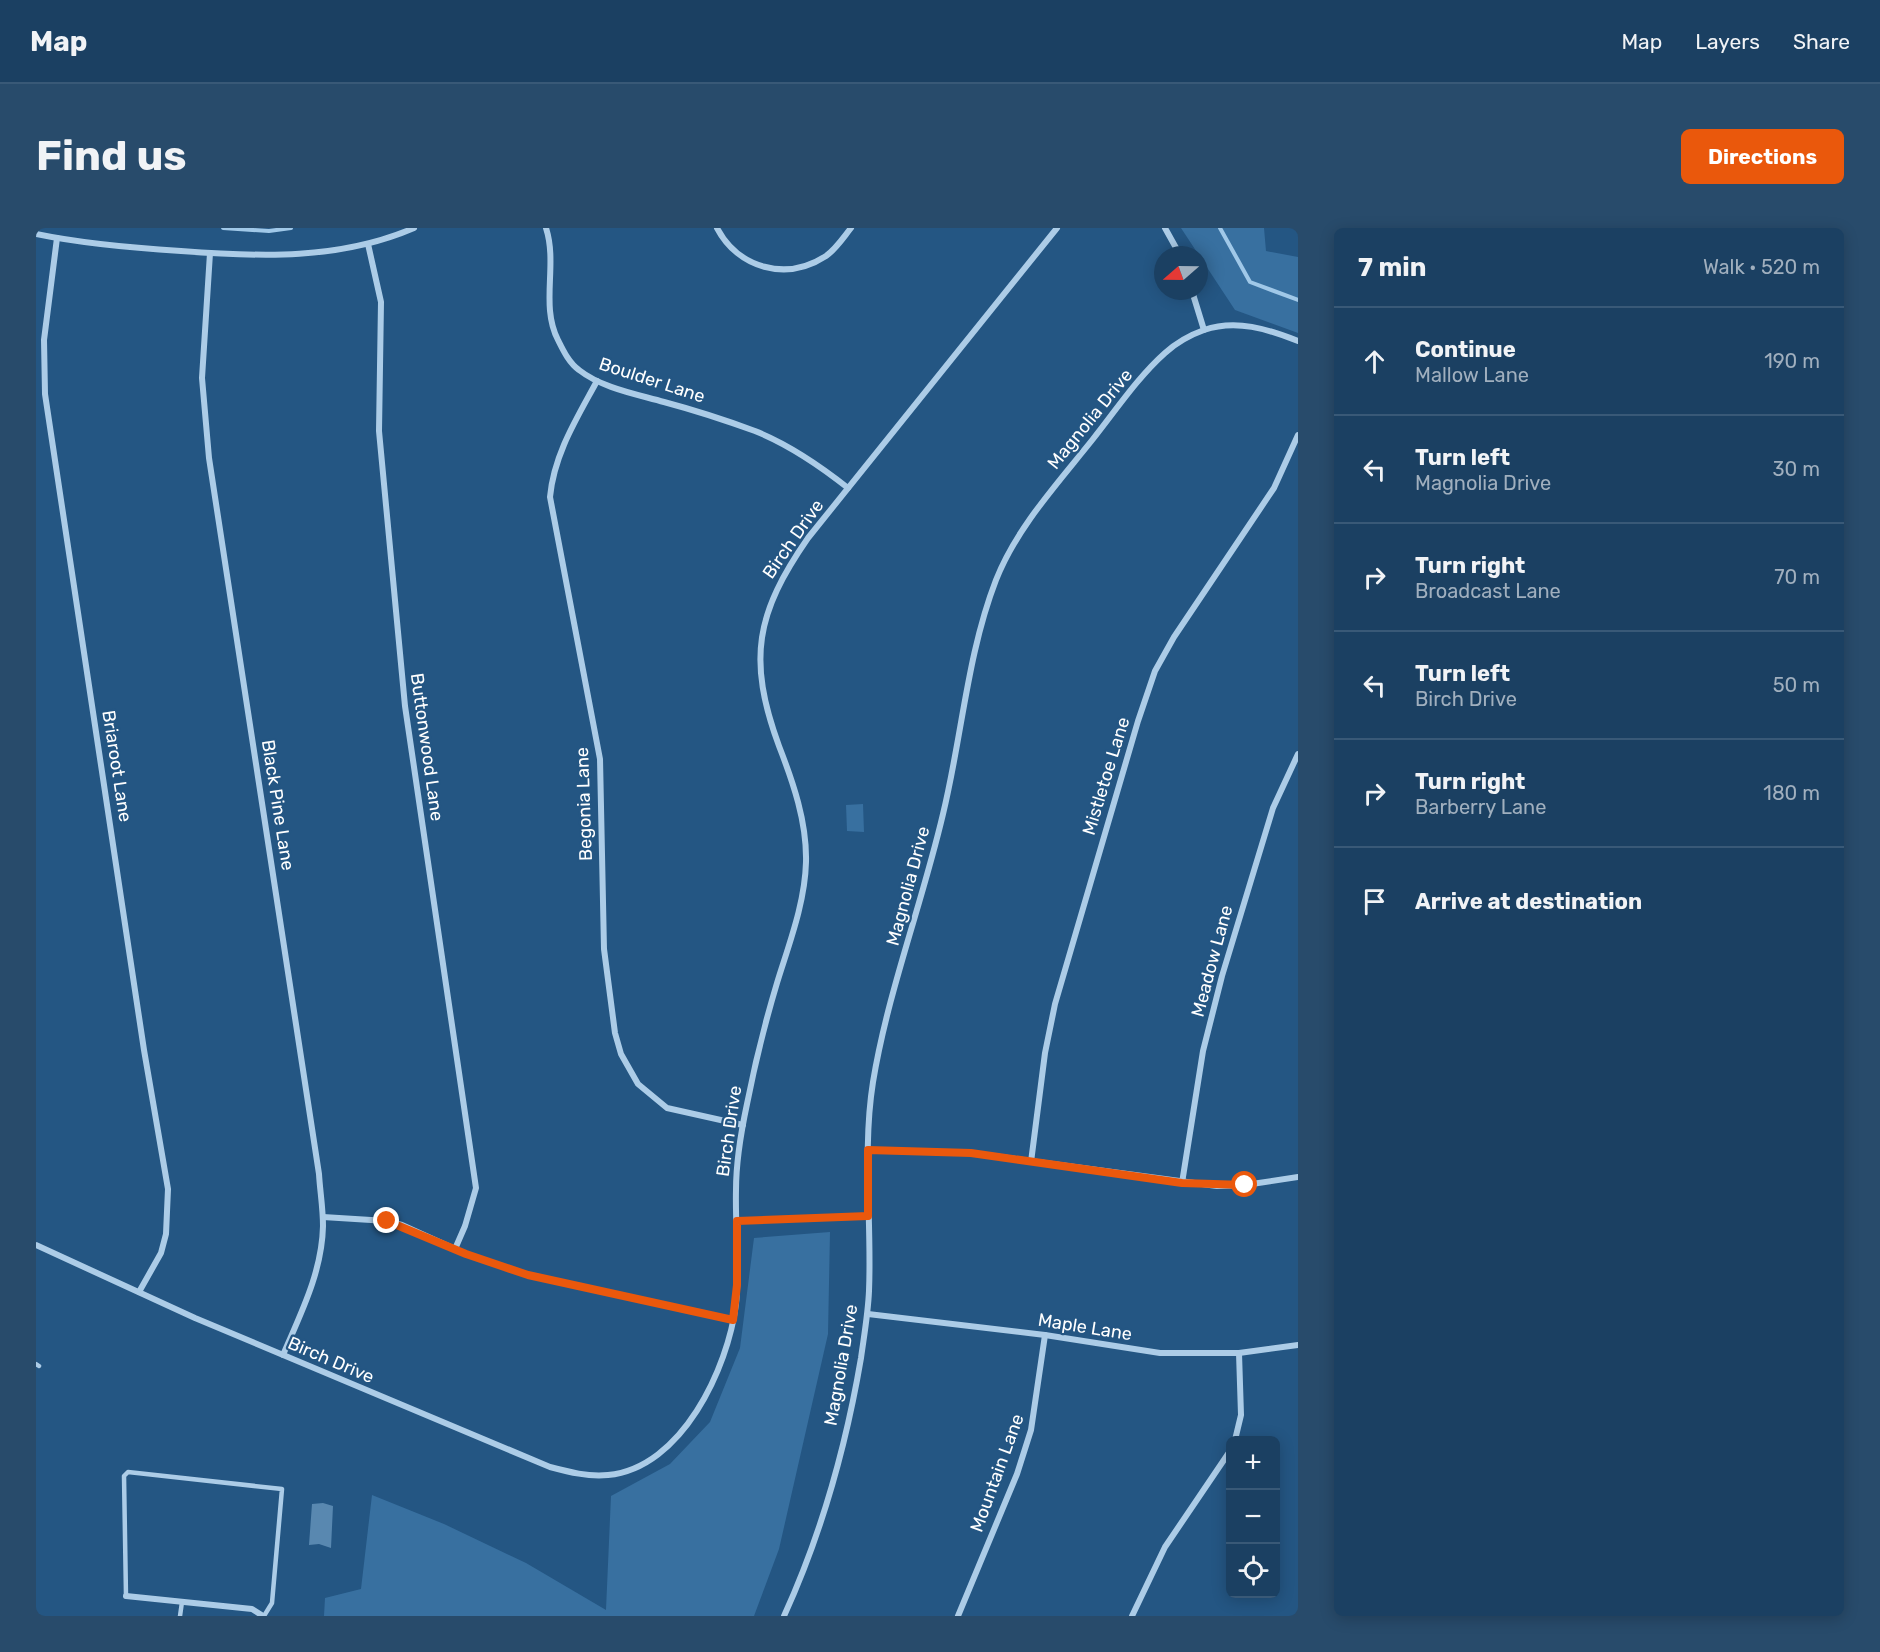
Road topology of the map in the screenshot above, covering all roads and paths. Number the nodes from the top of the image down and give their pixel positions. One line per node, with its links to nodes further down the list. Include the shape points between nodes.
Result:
1 (414, 228): 9 (street)
2 (546, 228): 15 (street, Boulder Lane, via 551,255 549,307 557,338 572,364)
3 (717, 228): 4 (street, via 740,257 782,270 825,257)
4 (851, 228)
5 (1057, 228): 17 (street, Birch Drive)
6 (1165, 228): 10 (street)
7 (36, 234): 8 (street)
8 (57, 238): 11 (street); 29 (street, Briaroot Lane, via 44,340 45,394 168,1189 161,1253)
9 (368, 244): 11 (street, via 316,253); 28 (street, Buttonwood Lane, via 381,302 379,431 405,706 476,1188)
10 (1175, 246)
11 (210, 253): 25 (street, Black Pine Lane, via 202,378 207,448)
12 (1195, 300): 13 (street)
13 (1204, 330): 14 (street, Magnolia Drive, via 1253,326); 20 (street, Magnolia Drive, via 1184,339 1153,364 1031,517 998,577 974,656 936,844 885,1023 873,1084)
14 (1298, 341)
15 (597, 381): 17 (street, Boulder Lane, via 755,431 808,458); 19 (street, Begonia Lane, via 566,438 550,497 600,759 604,949 615,1033 629,1072 653,1099 676,1111)
16 (1298, 435): 21 (street, Mistletoe Lane, via 1274,488 1155,671 1055,1004)
17 (848, 488): 19 (street, Birch Drive, via 786,570 774,592 761,640 761,678 767,709 798,803 806,865)
18 (1298, 754): 23 (street, Meadow Lane, via 1273,808 1222,976 1203,1051)
19 (743, 1125): 26 (street, Birch Drive, via 737,1165)
20 (868, 1150): 21 (street, via 951,1152); 24 (street, Magnolia Drive)
21 (1031, 1162): 23 (street)
22 (1298, 1176): 23 (street, via 1245,1185)
23 (1182, 1183)
24 (868, 1216): 26 (street); 30 (street, Magnolia Drive)
25 (323, 1217): 28 (street, via 387,1221); 35 (street, Black Pine Lane, via 314,1282)
26 (737, 1221): 31 (street, Birch Drive)
27 (36, 1245): 29 (street, Birch Drive)
28 (455, 1249): 31 (street, via 532,1276)
29 (139, 1292): 35 (street, Birch Drive)
30 (867, 1314): 32 (street, Maple Lane); 42 (street, Magnolia Drive, via 831,1485)
31 (733, 1320): 35 (street, Birch Drive, via 715,1377 690,1421 656,1456 610,1475 591,1476 550,1467)
32 (1045, 1335): 34 (street, Maple Lane, via 1160,1353); 43 (street, Mountain Lane, via 1031,1430 1017,1474)
33 (1298, 1345): 34 (street, Maple Lane)
34 (1239, 1353): 36 (street, via 1241,1415)
35 (283, 1355)
36 (1236, 1436)
37 (1226, 1457): 44 (street, via 1165,1547)
38 (126, 1596): 39 (street); 41 (lane, via 124,1476 128,1472 282,1489 272,1603)
39 (182, 1602): 40 (lane); 41 (street, via 252,1609)
40 (180, 1616)
41 (264, 1616)
42 (784, 1616)
43 (958, 1616)
44 (1132, 1616)

